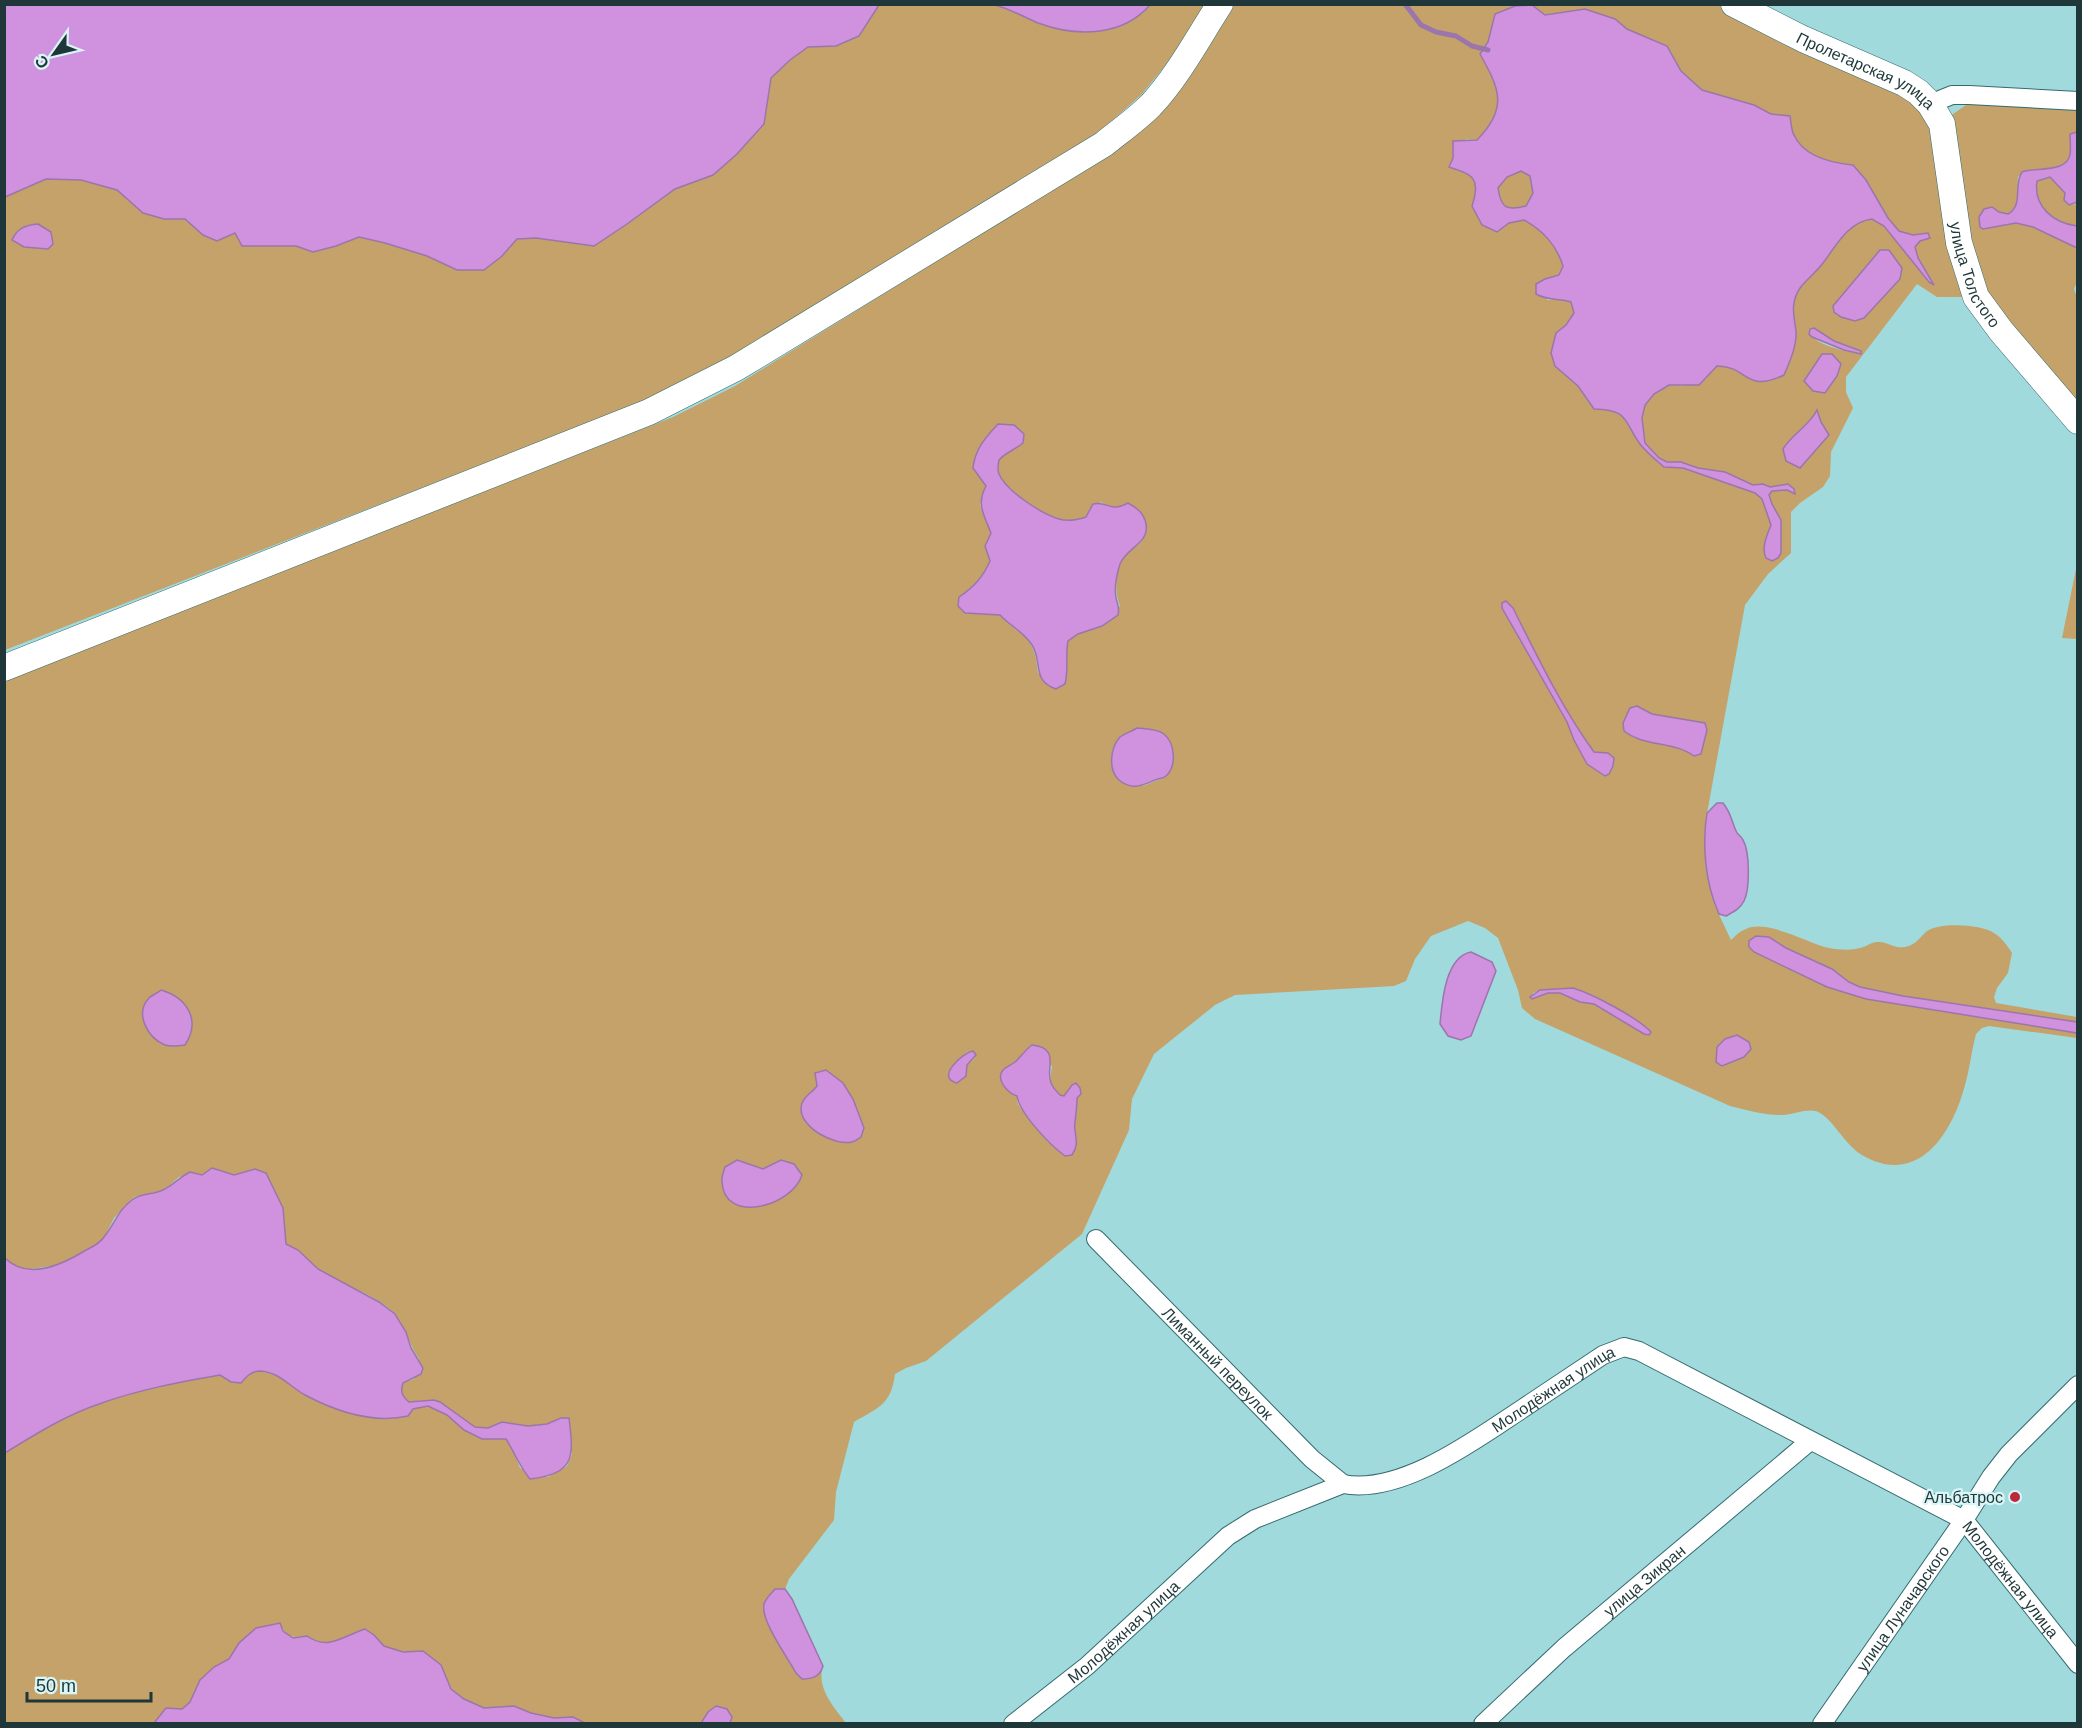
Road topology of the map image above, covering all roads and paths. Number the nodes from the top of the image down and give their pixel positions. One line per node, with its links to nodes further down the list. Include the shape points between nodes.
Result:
1 (1220, 4): 6 (main road, via 1152,103 1104,144 736,369 649,412)
2 (1734, 4): 4 (main road, Пролетарская улица, via 1904,83)
3 (2078, 101): 4 (street, Пролетарская улица, via 1969,95)
4 (1930, 104): 5 (main road, улица Толстого, via 1944,131 1959,243 1976,297)
5 (2078, 421)
6 (4, 668)
7 (1096, 1239): 10 (street, Лиманный переулок, via 1312,1459)
8 (2078, 1385): 11 (street, улица Луначарского, via 2009,1454)
9 (1810, 1441): 10 (street, Молодёжная улица, via 1639,1351 1624,1347 1603,1355 1443,1459 1389,1481); 11 (street, Молодёжная улица); 14 (street, улица Зикран, via 1564,1648)
10 (1342, 1484): 13 (street, Молодёжная улица, via 1256,1519 1228,1536 1087,1666)
11 (1964, 1520): 12 (street, Молодёжная улица); 15 (street, улица Луначарского)
12 (2078, 1664)
13 (1013, 1724)
14 (1483, 1724)
15 (1822, 1724)

